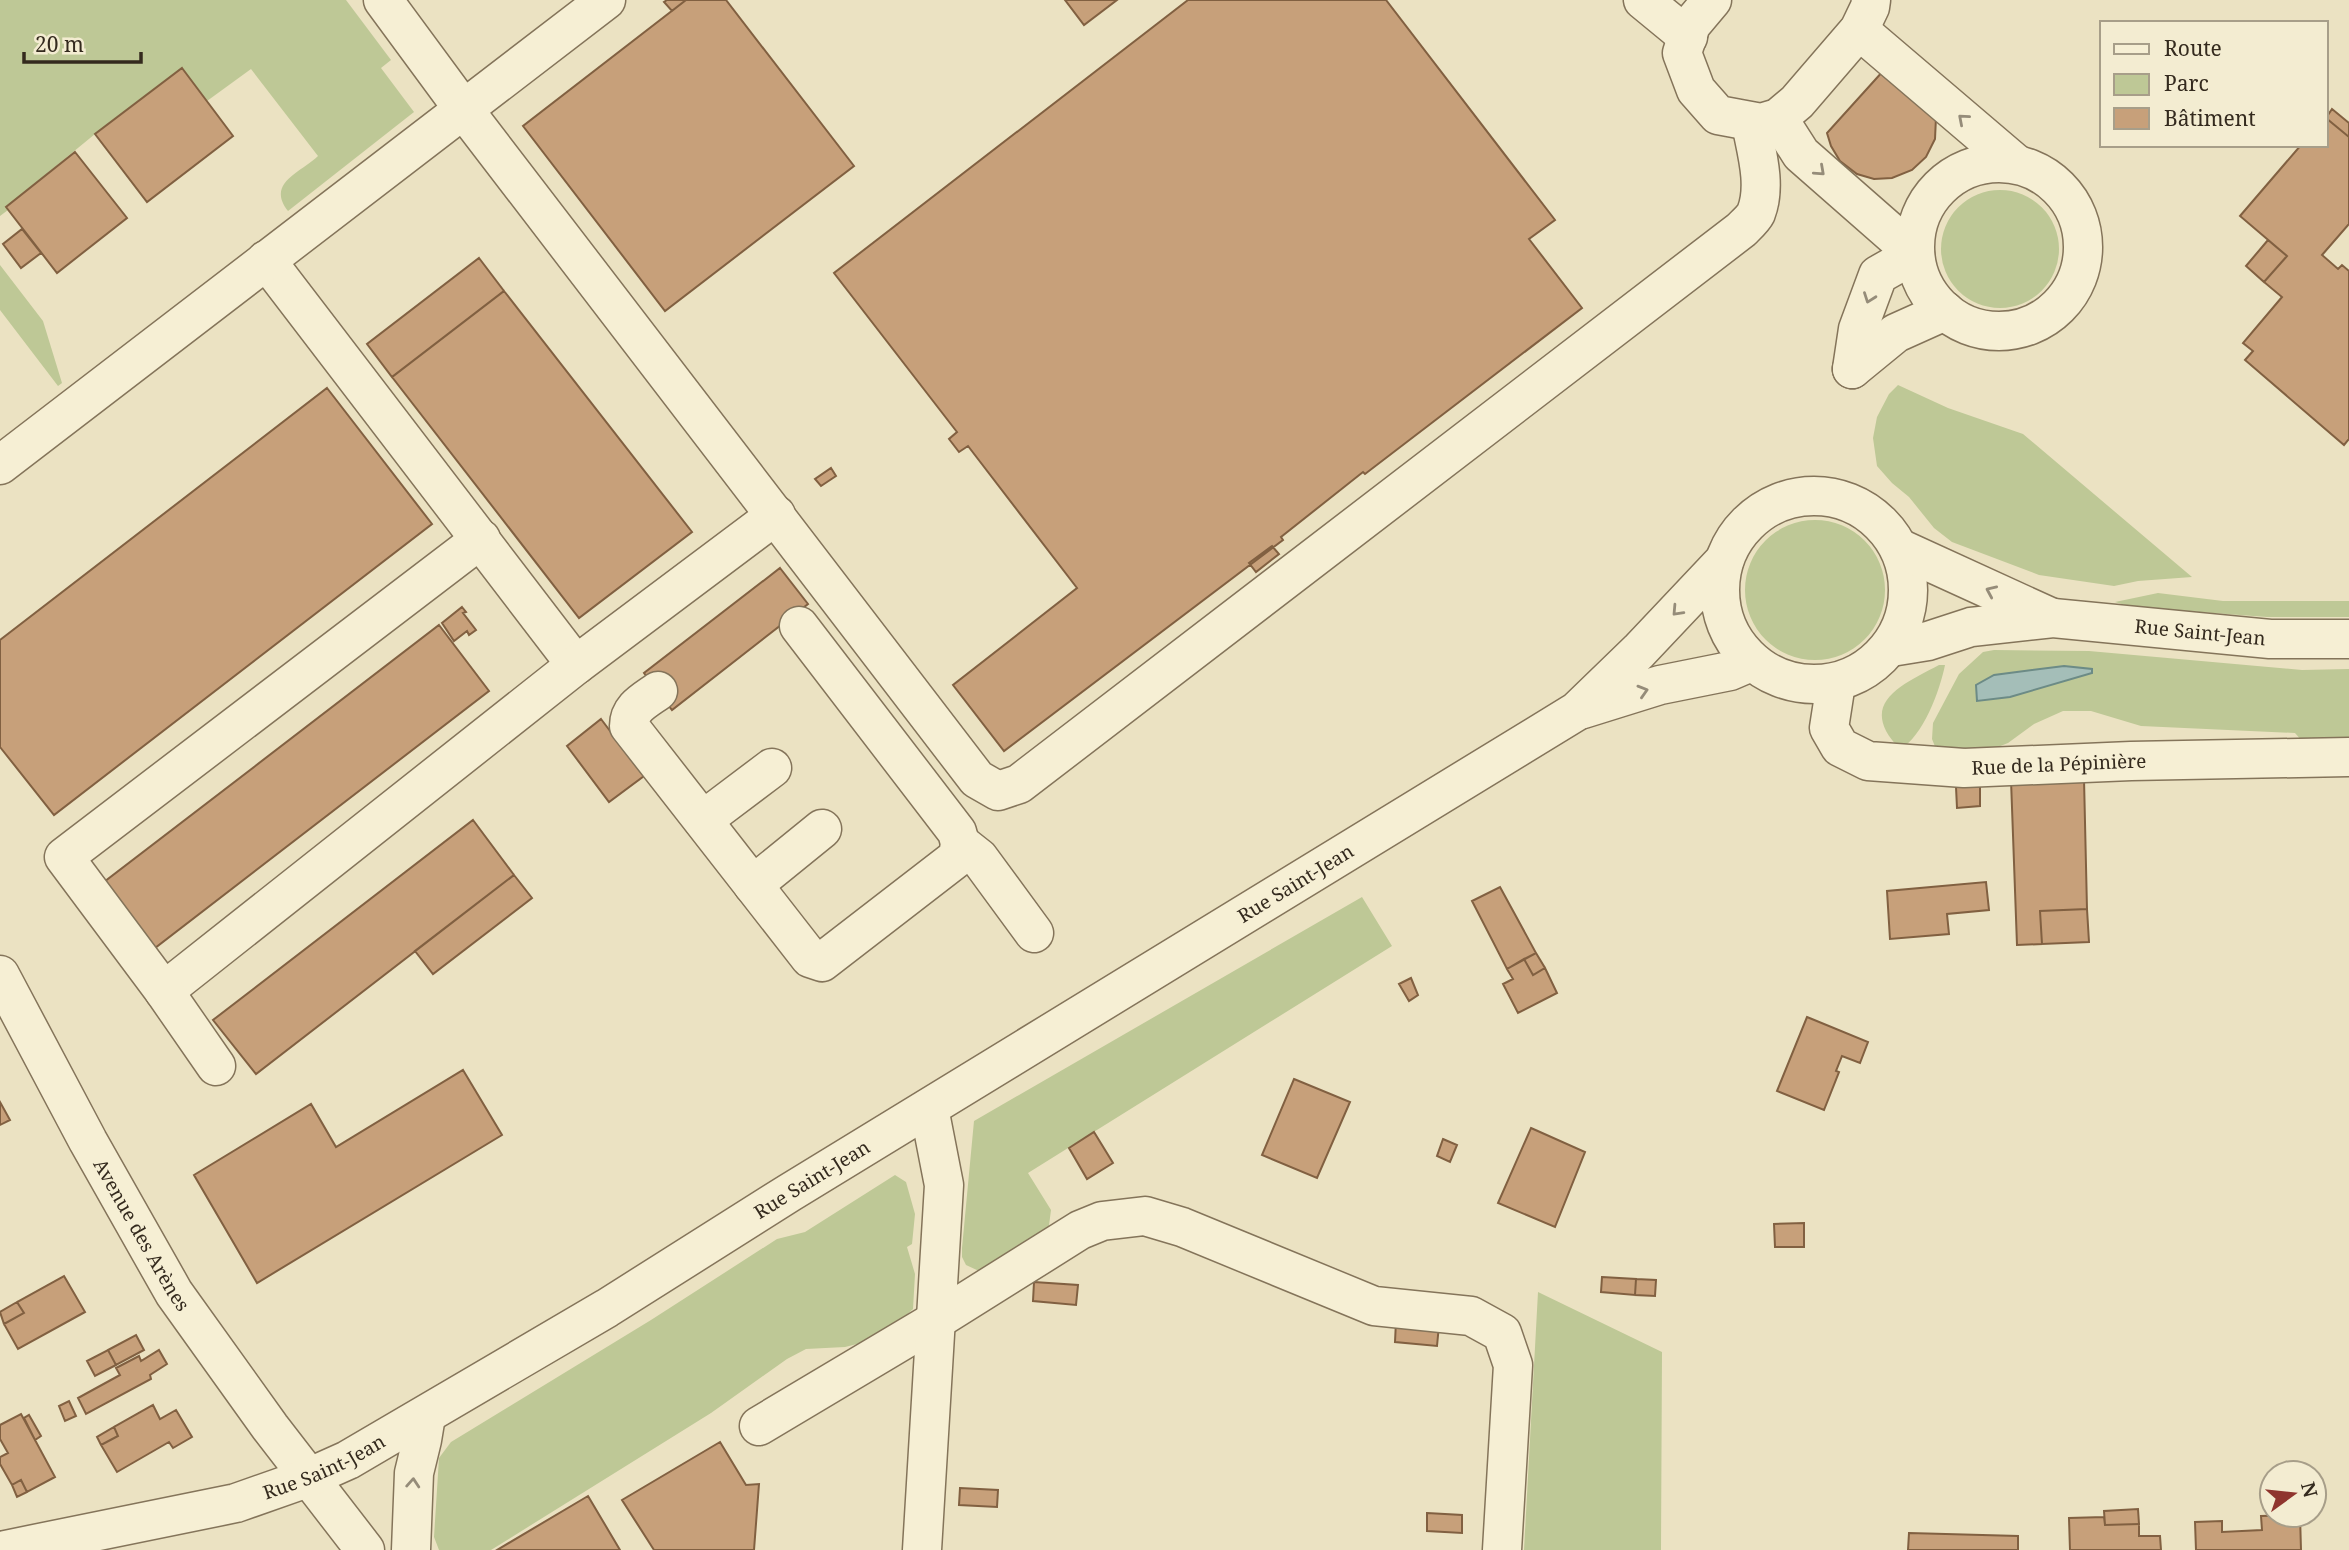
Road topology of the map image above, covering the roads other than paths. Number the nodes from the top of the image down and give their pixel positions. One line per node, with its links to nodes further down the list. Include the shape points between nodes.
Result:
1 (606, 0): 7 (street)
2 (1643, 0): 6 (street)
3 (1712, 0): 6 (street, via 1691,25)
4 (399, 5): 7 (street)
5 (1865, 15): 8 (street, via 1797,102); 9 (street, one-way to 5)
6 (1688, 37): 8 (street, via 1682,54 1696,90 1718,115)
7 (464, 110): 11 (street); 14 (street)
8 (1764, 120): 10 (street, one-way to 10); 14 (street, via 1760,193 1755,214 1741,230 1018,784 998,791 977,779)
9 (2015, 163): 10 (street, via 1971,167 1934,192 1916,232); 12 (street, via 2054,182 2069,198 2084,240 2076,283 2048,317 2028,327 1984,330 1963,324)
10 (1915, 254): 12 (street, via 1930,295); 12 (street, one-way to 12, via 1878,275 1858,329 1852,369 1896,333)
11 (266, 260): 13 (street); 15 (street)
12 (1945, 311)
13 (0, 466)
14 (776, 515): 23 (street)
15 (481, 539): 23 (street); 35 (street, via 64,857)
16 (1899, 548): 17 (street, via 1887,528 1848,501 1798,496 1773,504 1752,518); 18 (street, Rue Saint-Jean, one-way to 16); 21 (street, via 1908,573 1909,599)
17 (1724, 561): 22 (street, via 1719,597 1729,632); 26 (street, Rue Saint-Jean, one-way to 26)
18 (2053, 618): 20 (street, Rue Saint-Jean, via 2270,639); 21 (street, Rue Saint-Jean, via 1971,627)
19 (799, 626): 31 (street, via 957,832)
20 (2349, 639)
21 (1891, 647): 24 (street, via 1867,670)
22 (1751, 662): 24 (street, via 1777,678 1806,685); 26 (street, Rue Saint-Jean, one-way to 22)
23 (576, 665): 35 (street)
24 (1836, 683): 27 (street, Rue de la Pépinière, via 1829,729 1840,747 1868,761 1964,768)
25 (658, 691): 29 (street, via 636,707 629,726)
26 (1577, 711): 37 (street, Rue Saint-Jean)
27 (2349, 757)
28 (772, 768): 29 (street)
29 (702, 820): 32 (street)
30 (822, 829): 32 (street)
31 (960, 843): 32 (street, via 958,858 822,962 810,958); 33 (street, via 979,858)
32 (753, 885)
33 (1034, 933)
34 (0, 975): 41 (street, Avenue des Arènes, via 174,1293)
35 (164, 992): 36 (street)
36 (216, 1066)
37 (929, 1108): 38 (street, via 944,1185); 39 (street, Rue Saint-Jean)
38 (935, 1321): 40 (street); 45 (street); 46 (street, via 1080,1230 1102,1221 1145,1216 1374,1306 1471,1316 1502,1333 1513,1365)
39 (426, 1416): 41 (street, Rue Saint-Jean); 44 (street, one-way to 39, via 414,1473)
40 (759, 1426)
41 (310, 1478): 42 (street, Rue Saint-Jean, via 236,1503); 43 (street, Avenue des Arènes)
42 (5, 1550)
43 (365, 1550)
44 (411, 1550)
45 (922, 1550)
46 (1502, 1550)

